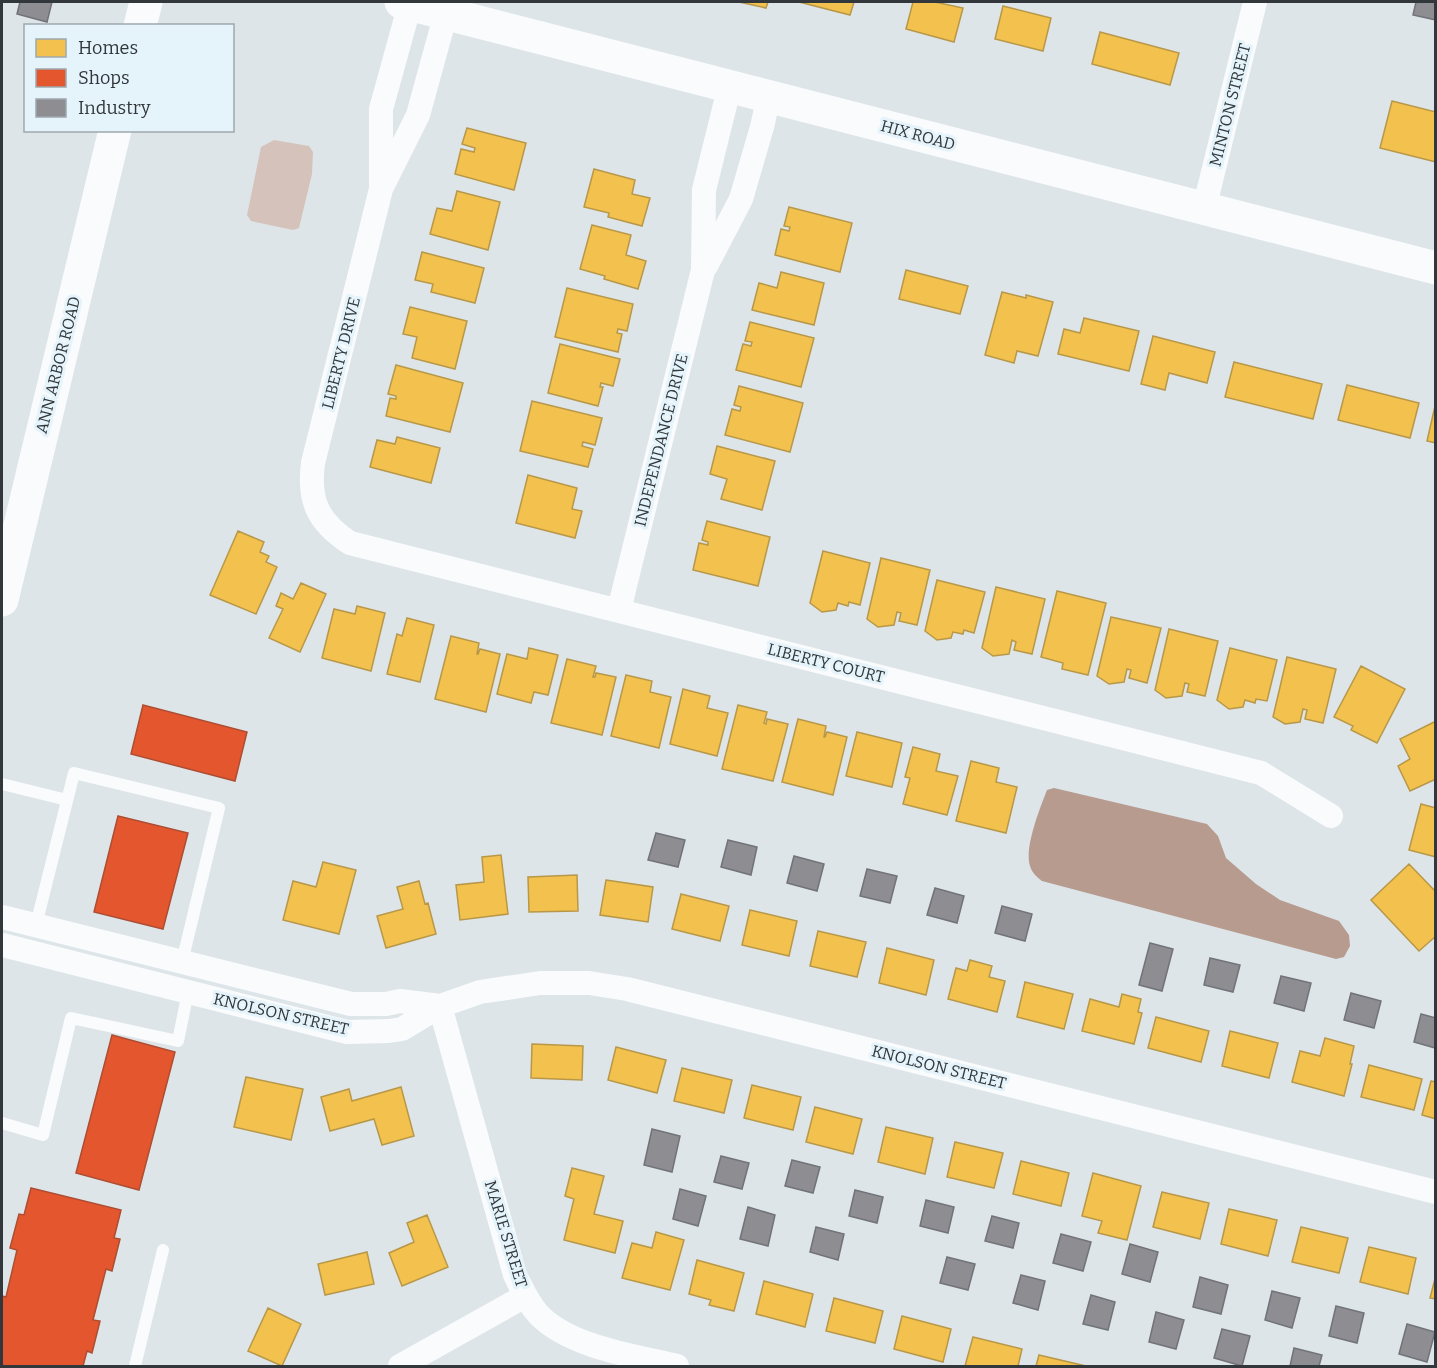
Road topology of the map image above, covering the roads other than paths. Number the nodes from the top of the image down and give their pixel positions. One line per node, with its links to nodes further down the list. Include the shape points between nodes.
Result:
1 (146, 2): 5 (street)
2 (1255, 2): 10 (street, MINTON STREET)
3 (406, 3): 4 (street, HIX ROAD); 9 (street, via 381,110)
4 (446, 13): 6 (street, HIX ROAD); 9 (street, via 418,115)
5 (140, 24)
6 (730, 85): 7 (street, HIX ROAD); 12 (street, via 704,190)
7 (769, 96): 10 (street, HIX ROAD); 12 (street, via 741,199)
8 (115, 132): 14 (street, ANN ARBOR ROAD)
9 (381, 189): 13 (street, LIBERTY DRIVE, via 313,463 311,484)
10 (1204, 209): 11 (street, HIX ROAD)
11 (1436, 268)
12 (703, 270): 15 (street, INDEPENDANCE DRIVE)
13 (321, 516): 15 (street, LIBERTY COURT, via 350,543)
14 (2, 600)
15 (619, 610): 18 (street, LIBERTY COURT, via 1261,773)
16 (2, 784): 17 (lane)
17 (67, 800): 20 (lane); 23 (lane, via 74,773 219,808)
18 (1331, 816)
19 (2, 917): 20 (street, KNOLSON STREET)
20 (35, 925): 22 (street); 23 (street, KNOLSON STREET)
21 (2, 945): 22 (street, KNOLSON STREET)
22 (26, 951): 24 (street, KNOLSON STREET)
23 (189, 964): 24 (street); 25 (street, KNOLSON STREET, via 351,1004 400,1001)
24 (188, 992): 25 (street, KNOLSON STREET, via 347,1032 402,1029); 26 (lane, via 178,1041 71,1018 43,1135)
25 (440, 1006): 27 (street, KNOLSON STREET, via 480,992 540,983 589,983 627,989); 29 (street, MARIE STREET, via 515,1275)
26 (2, 1123)
27 (1436, 1192)
28 (163, 1250): 30 (lane)
29 (525, 1296): 31 (street); 32 (street, MARIE STREET, via 539,1315 570,1335 597,1346)
30 (135, 1366)
31 (400, 1366)
32 (677, 1366)

